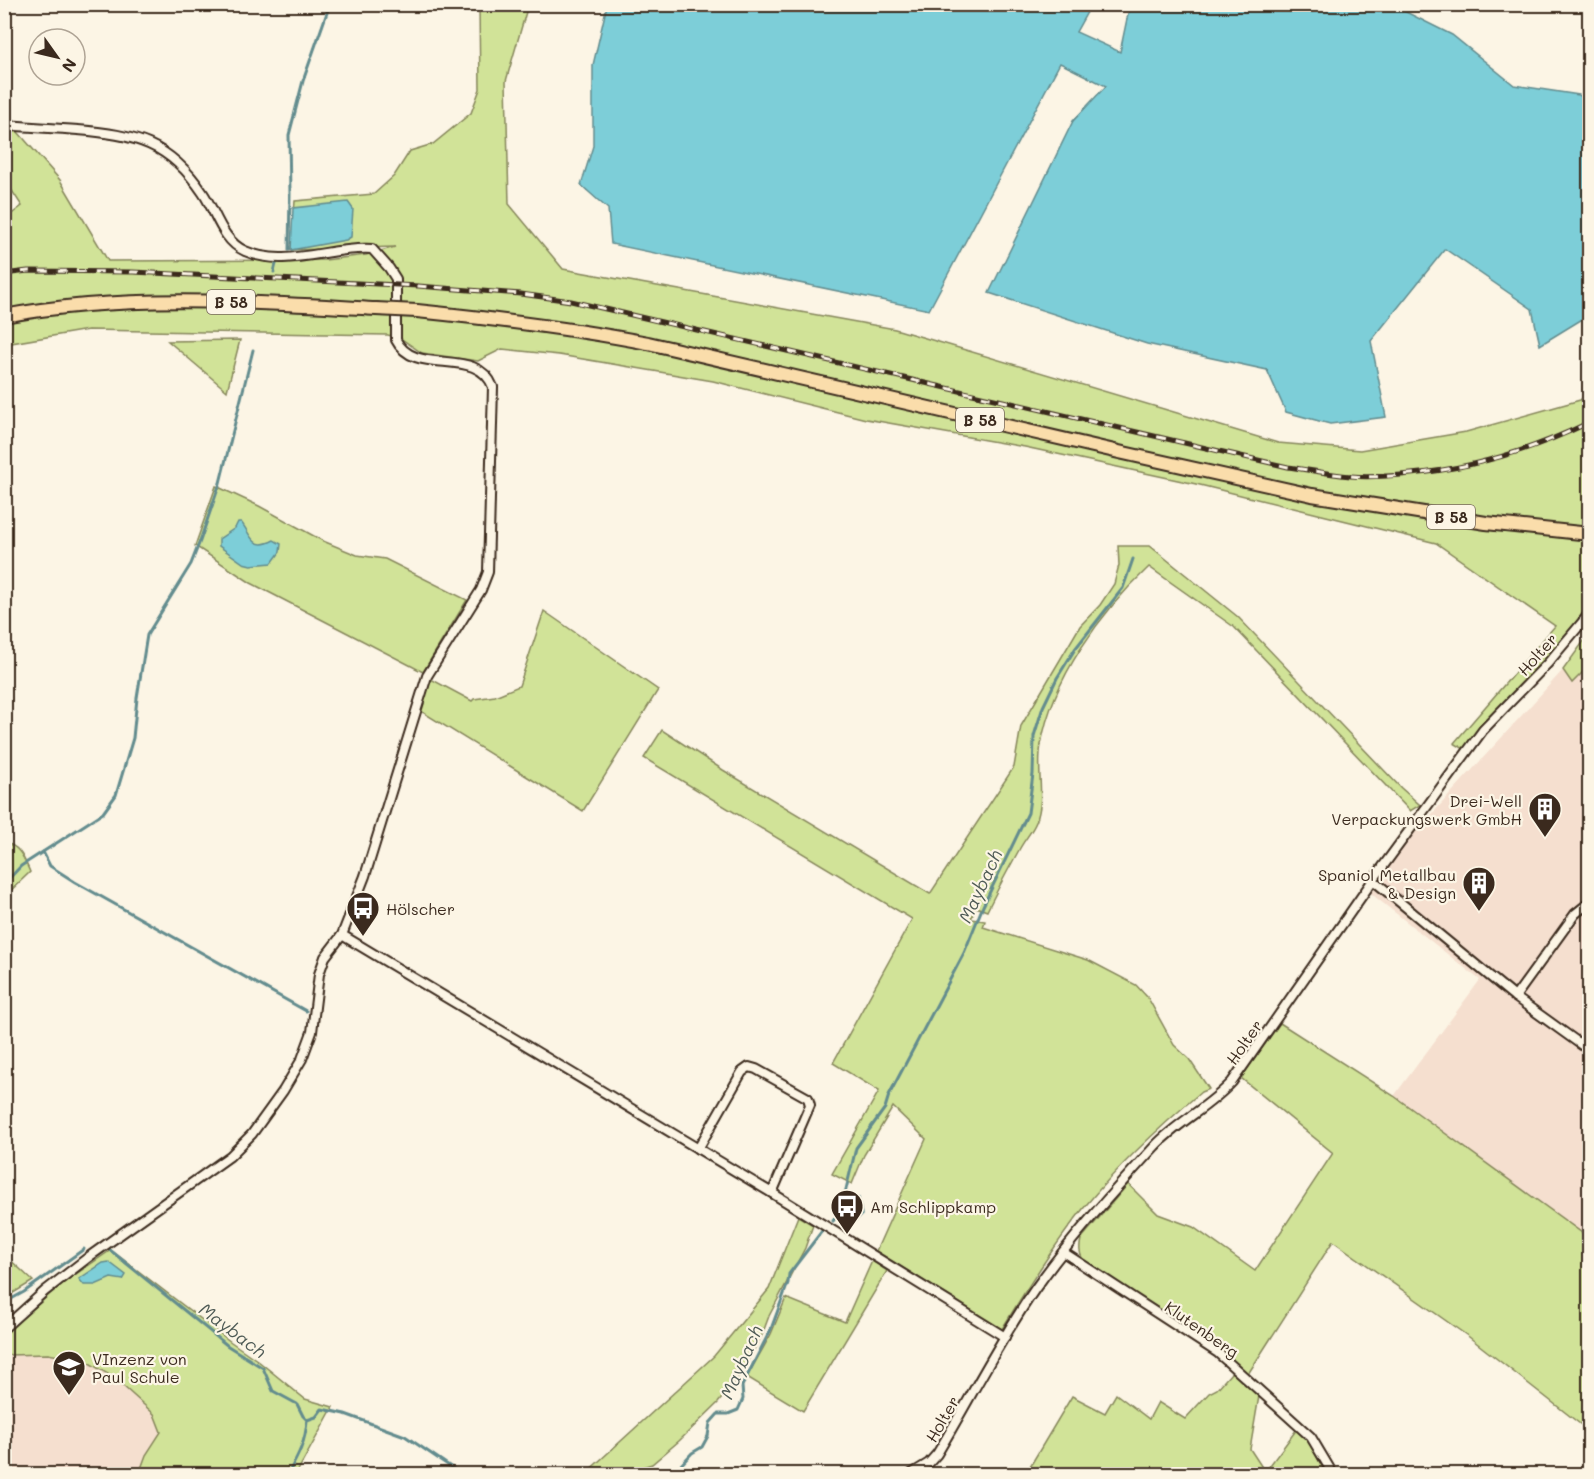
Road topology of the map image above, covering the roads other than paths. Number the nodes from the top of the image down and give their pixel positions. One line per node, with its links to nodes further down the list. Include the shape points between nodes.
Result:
1 (4, 125): 7 (street, via 114,133 150,144 188,173 228,237 246,251 289,257 372,249 396,279 399,345 418,358 472,365 489,376 494,387 488,572 481,590 427,676 365,876)
2 (4, 316): 3 (main road, B 58, bridge, via 149,302 280,303 528,322 648,343 1312,495 1486,523)
3 (1590, 534)
4 (1590, 613): 5 (street, Holter, via 1484,730)
5 (1373, 880): 8 (street); 12 (street, Holter, via 1232,1082 1158,1144)
6 (1590, 902): 8 (street, via 1575,914)
7 (342, 935): 10 (street); 13 (street, via 325,957 319,974 312,1032 302,1059 252,1134 224,1161 90,1256)
8 (1515, 997): 9 (street)
9 (1590, 1051)
10 (698, 1149): 11 (street); 11 (street, via 742,1072 749,1067 808,1098 810,1105)
11 (771, 1192): 14 (street)
12 (1063, 1252): 14 (street, Holter); 16 (street, Klutenberg, via 1218,1353 1311,1437)
13 (4, 1328)
14 (1005, 1337): 15 (street, Holter, via 938,1454)
15 (911, 1474)
16 (1333, 1474)

